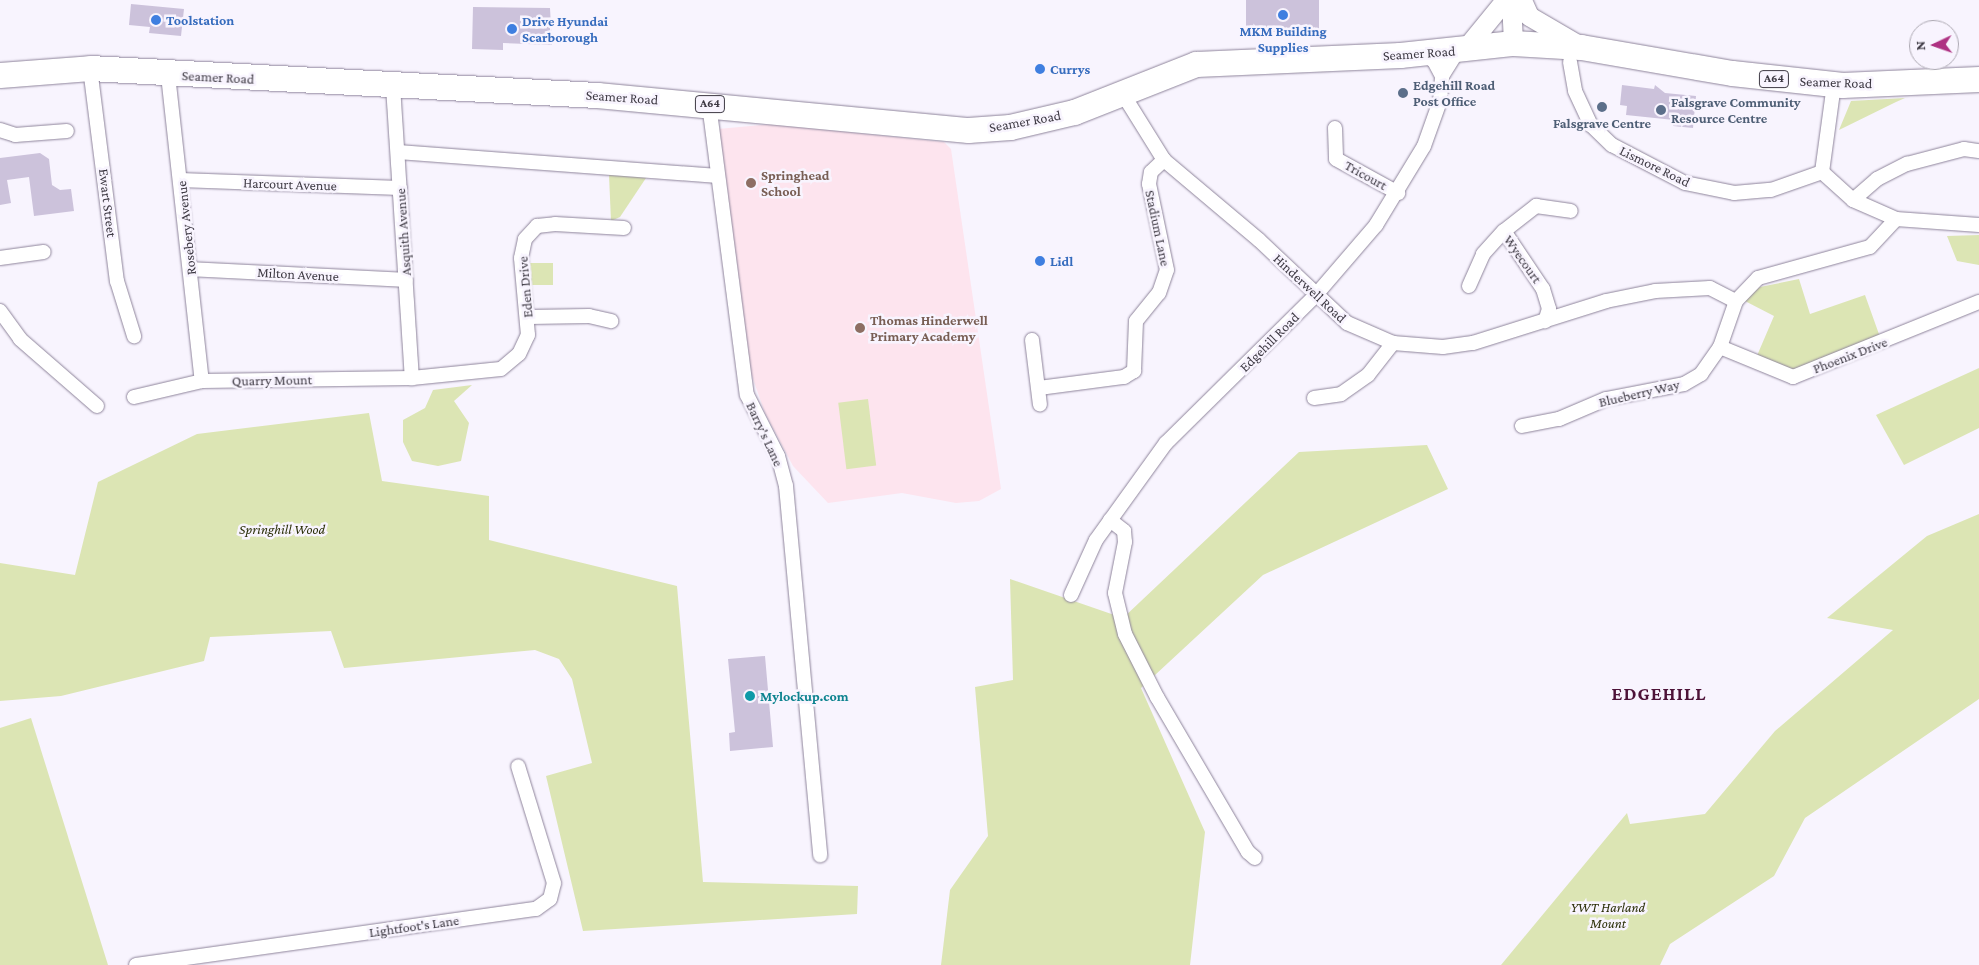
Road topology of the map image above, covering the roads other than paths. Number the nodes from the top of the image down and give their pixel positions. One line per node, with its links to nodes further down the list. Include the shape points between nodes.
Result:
1 (1506, 0): 5 (main road)
2 (1511, 0): 4 (main road)
3 (1522, 0): 7 (main road, via 1529,16)
4 (1513, 43): 5 (highway, Seamer Road / A64); 7 (highway, Seamer Road / A64)
5 (1461, 50): 6 (highway, Seamer Road / A64); 11 (street, Edgehill Road)
6 (1422, 53): 11 (street, via 1434,61); 15 (highway, Seamer Road / A64, via 1209,62)
7 (1576, 55): 13 (highway, Seamer Road / A64); 23 (street, Lismore Road, via 1575,91 1591,125 1612,145 1684,183 1754,194)
8 (90, 68): 9 (highway, Seamer Road / A64); 10 (highway, Seamer Road / A64); 46 (street, Ewart Street, via 118,281)
9 (0, 75)
10 (168, 75): 14 (highway, Seamer Road / A64); 25 (street, Rosebery Avenue)
11 (1442, 76): 27 (street, Edgehill Road, via 1440,101 1424,146)
12 (1979, 79): 13 (highway, Seamer Road / A64)
13 (1834, 84): 23 (street)
14 (393, 86): 16 (highway, Seamer Road / A64); 21 (street, Asquith Avenue)
15 (1121, 91): 16 (highway, Seamer Road / A64, via 1042,120 968,130); 22 (street, Hinderwell Road)
16 (709, 104): 24 (street, Barry's Lane)
17 (1335, 128): 27 (street, Tricourt, via 1336,159)
18 (0, 130): 19 (street, via 15,135)
19 (67, 131)
20 (1979, 151): 28 (street, via 1964,149 1907,164 1878,179)
21 (398, 152): 24 (street); 26 (street, Asquith Avenue)
22 (1164, 160): 39 (street, Hinderwell Road, via 1258,240); 52 (street, Stadium Lane, via 1151,172 1149,184 1167,270 1159,293 1136,321 1134,372 1124,377)
23 (1822, 172): 28 (street)
24 (718, 176): 61 (street, Barry's Lane, via 747,395 778,456 786,486)
25 (180, 180): 26 (street, Harcourt Avenue); 36 (street, Rosebery Avenue)
26 (400, 188): 37 (street, Asquith Avenue)
27 (1398, 193): 39 (street, Edgehill Road)
28 (1852, 200): 30 (street)
29 (1571, 211): 33 (street, via 1536,206)
30 (1896, 219): 31 (street); 40 (street, Blueberry Way, via 1870,247 1758,278)
31 (1979, 225)
32 (624, 228): 43 (street, Eden Drive, via 537,226 525,239 520,258)
33 (1504, 231): 38 (street, Wyecourt, via 1483,254); 44 (street, Wyecourt, via 1543,289 1549,310)
34 (44, 252): 35 (street)
35 (0, 258)
36 (190, 269): 37 (street, Milton Avenue); 51 (street, Rosebery Avenue)
37 (406, 280): 50 (street, Asquith Avenue)
38 (1469, 286)
39 (1315, 296): 48 (street, Hinderwell Road, via 1347,323); 58 (street, Edgehill Road, via 1166,443)
40 (1736, 301): 44 (street, Hinderwell Road, via 1710,288 1656,291); 49 (street, Blueberry Way)
41 (1979, 302): 49 (street, Phoenix Drive, via 1793,377)
42 (0, 311): 56 (street, via 20,339)
43 (529, 317): 45 (street, via 589,316); 50 (street, Eden Drive, via 528,335 518,354 501,369)
44 (1545, 320): 48 (street, Hinderwell Road, via 1473,343 1436,347)
45 (611, 321)
46 (134, 336)
47 (1032, 340): 52 (street)
48 (1393, 343): 54 (street, via 1368,375 1341,394)
49 (1720, 347): 57 (street, Blueberry Way, via 1701,374 1684,384 1606,399 1559,419)
50 (412, 378): 51 (street, Quarry Mount)
51 (202, 382): 53 (street, Quarry Mount)
52 (1038, 388): 55 (street)
53 (134, 397)
54 (1314, 398)
55 (1040, 405)
56 (97, 406)
57 (1522, 426)
58 (1110, 520): 59 (street, Edgehill Road); 62 (street, via 1124,531 1125,542 1115,593 1125,634 1167,714 1248,852)
59 (1071, 595)
60 (518, 766): 63 (street, Lightfoot's Lane, via 554,883 550,899 536,909)
61 (820, 855)
62 (1255, 858)
63 (136, 965)

